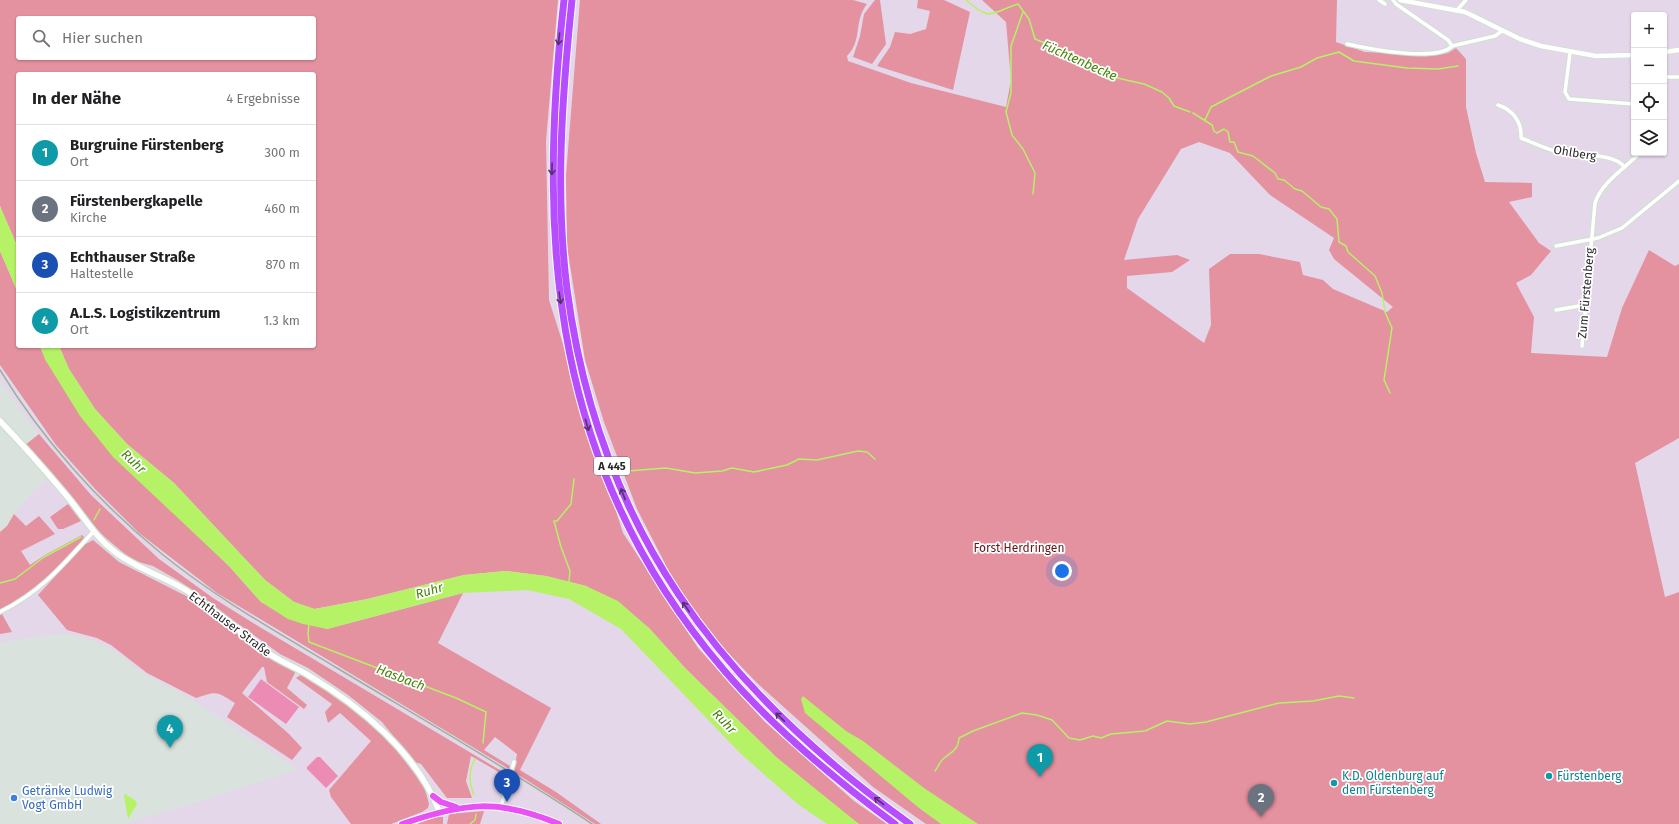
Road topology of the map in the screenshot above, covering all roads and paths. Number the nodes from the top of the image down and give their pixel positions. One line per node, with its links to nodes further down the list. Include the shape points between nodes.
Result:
1 (564, 0): 39 (highway, A 445, one-way to 39, via 554,109 552,174 558,289 575,381 590,434 617,504 642,553 670,599 723,670 786,735 828,772)
2 (572, 0): 40 (highway, A 445, one-way to 2, via 844,774 796,732 764,702 730,664 677,594 625,501 598,431 583,379 567,288 561,210 562,110)
3 (1379, 0): 7 (street)
4 (1393, 0): 11 (street, via 1448,40)
5 (1400, 0): 8 (street)
6 (1466, 0): 8 (street)
7 (1385, 4)
8 (1457, 10): 9 (street, via 1480,18)
9 (1502, 31): 11 (street, via 1496,36); 14 (street, via 1535,45)
10 (1347, 44): 11 (street, via 1388,52 1434,53 1445,51)
11 (1452, 46)
12 (1679, 50): 13 (street)
13 (1667, 52)
14 (1570, 53): 15 (street, via 1596,56); 18 (street, via 1565,92 1569,99)
15 (1631, 55)
16 (1667, 77): 17 (street)
17 (1679, 77)
18 (1631, 104)
19 (1498, 105): 21 (street, Ohlberg, via 1507,108 1516,117 1521,138 1563,153 1616,160)
20 (1637, 156): 21 (street, Zum Fürstenberg)
21 (1625, 167): 23 (street, Zum Fürstenberg, via 1604,187 1597,199)
22 (1679, 181): 23 (street, via 1622,228 1607,236)
23 (1590, 239): 24 (street, Zum Fürstenberg); 25 (street, Zum Fürstenberg)
24 (1556, 246)
25 (1585, 305): 26 (street); 27 (street, Zum Fürstenberg)
26 (1556, 310)
27 (1582, 346)
28 (0, 421): 29 (main road, Echthauser Straße, via 68,497)
29 (93, 532): 30 (street, via 43,585); 32 (main road, Echthauser Straße, via 122,557 182,588 272,656 309,675 362,712 389,737)
30 (0, 612)
31 (514, 762): 33 (street)
32 (433, 796): 34 (main road); 35 (main road, Echthauser Straße)
33 (501, 807): 34 (main road); 36 (main road)
34 (458, 808): 35 (main road)
35 (439, 812): 37 (main road)
36 (548, 822): 38 (main road)
37 (402, 824)
38 (559, 824)
39 (895, 824)
40 (910, 824)

